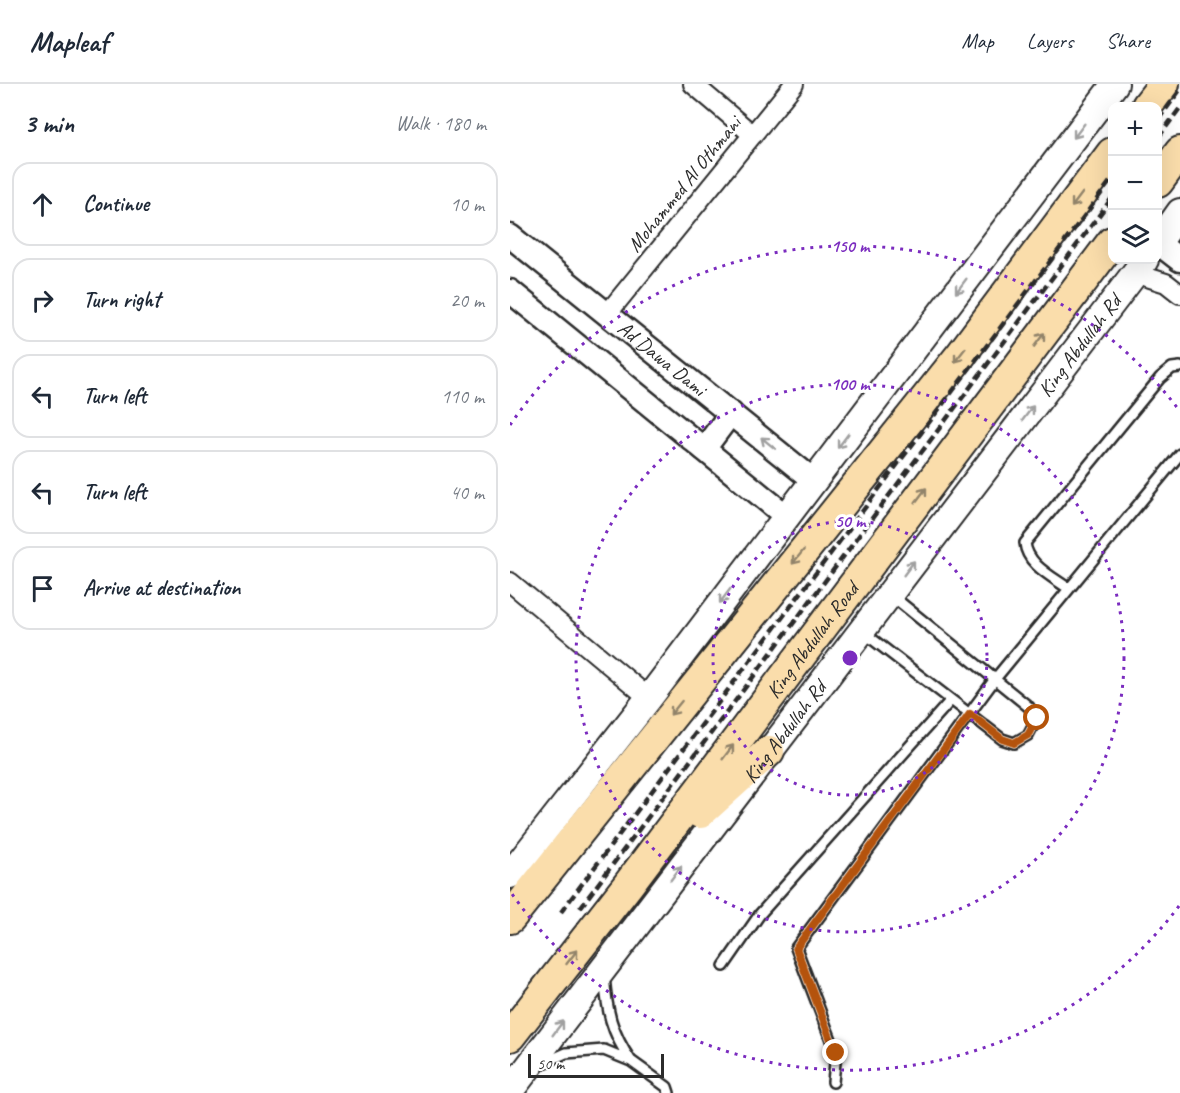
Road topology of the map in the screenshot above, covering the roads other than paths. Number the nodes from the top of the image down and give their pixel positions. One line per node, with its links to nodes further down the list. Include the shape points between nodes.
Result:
1 (693, 84): 6 (street)
2 (794, 84): 6 (street, Mohammed Al Othmani)
3 (1114, 84): 24 (main road, one-way to 24)
4 (1164, 84): 5 (highway)
5 (1151, 102)
6 (753, 135): 19 (street, Mohammed Al Othmani)
7 (1180, 152): 9 (highway)
8 (1111, 156): 37 (highway, one-way to 37, via 960,356)
9 (1162, 177)
10 (1180, 212): 12 (main road)
11 (510, 236): 19 (street, Ad Dawa Dami)
12 (1162, 237)
13 (1162, 246): 15 (street)
14 (1108, 249): 36 (highway, King Abdullah Road, one-way to 14)
15 (1180, 260)
16 (1139, 266): 18 (street); 28 (main road, King Abdullah Rd, one-way to 16)
17 (510, 291): 22 (street, Ad Dawa Dami)
18 (1180, 294)
19 (608, 313): 21 (street, Ad Dawa Dami)
20 (1180, 366): 27 (lane, via 1160,378 1025,543 1026,554 1033,562)
21 (731, 413): 22 (street); 24 (street, Ad Dawa Dami, one-way to 21)
22 (704, 449): 25 (street, Ad Dawa Dami)
23 (1180, 454): 27 (lane)
24 (813, 480): 25 (main road)
25 (786, 516): 31 (main road, one-way to 31)
26 (510, 582): 31 (street)
27 (1069, 589): 30 (lane)
28 (890, 593): 29 (main road, King Abdullah Rd); 30 (lane)
29 (861, 630): 32 (lane); 34 (main road, King Abdullah Rd)
30 (995, 679): 33 (lane); 33 (lane, via 1037,718 1028,735 1014,743 1002,739)
31 (649, 698): 35 (main road)
32 (951, 700): 33 (lane); 38 (lane, via 760,914)
33 (970, 714): 43 (lane, via 796,948 836,1053)
34 (770, 751): 36 (highway, via 709,802 652,869); 39 (main road, King Abdullah Rd, one-way to 34)
35 (510, 875)
36 (628, 885): 40 (highway, King Abdullah Road, one-way to 36)
37 (510, 918)
38 (724, 966)
39 (604, 968): 41 (lane, via 606,1006 615,1038); 42 (main road, King Abdullah Rd, one-way to 39)
40 (510, 1036)
41 (631, 1060): 42 (lane, via 604,1050 566,1053); 45 (lane, via 666,1086)
42 (526, 1071): 44 (main road, King Abdullah Rd)
43 (833, 1082)
44 (510, 1091)
45 (669, 1093)

